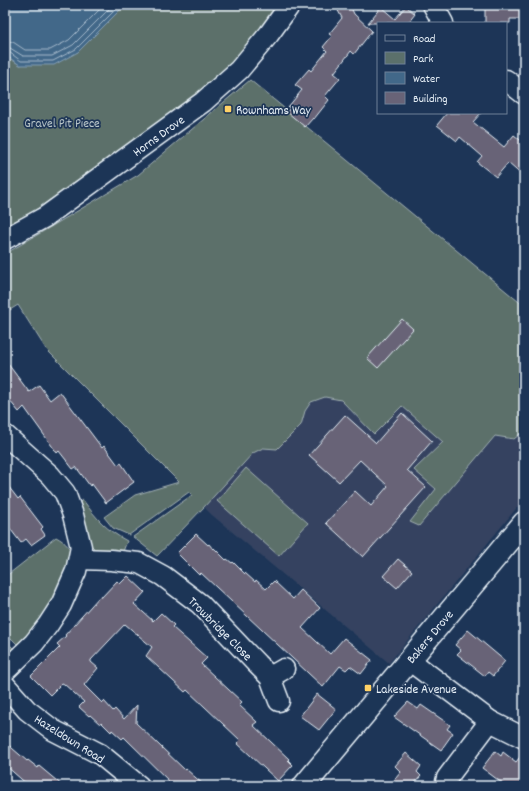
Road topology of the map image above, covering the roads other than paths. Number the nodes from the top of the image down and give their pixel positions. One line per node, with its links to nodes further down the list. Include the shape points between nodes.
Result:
1 (290, 5): 6 (street, Horns Drove, via 239,70 203,102 45,217)
2 (433, 5): 3 (street)
3 (442, 22)
4 (507, 81): 5 (street)
5 (524, 94)
6 (5, 239)
7 (5, 435): 9 (street, via 65,493 79,537)
8 (524, 523): 10 (street, Bakers Drove)
9 (79, 559): 11 (street, via 63,600 48,625); 13 (street, Trowbridge Close, via 139,563 163,576 200,604 277,673)
10 (409, 660): 14 (street); 17 (street, Bakers Drove)
11 (5, 671)
12 (5, 685): 16 (street, Hazeldown Road, via 27,710 53,730 100,754)
13 (279, 701)
14 (490, 721): 15 (street); 18 (street, via 447,778)
15 (524, 738)
16 (139, 786)
17 (304, 786)
18 (445, 786)

